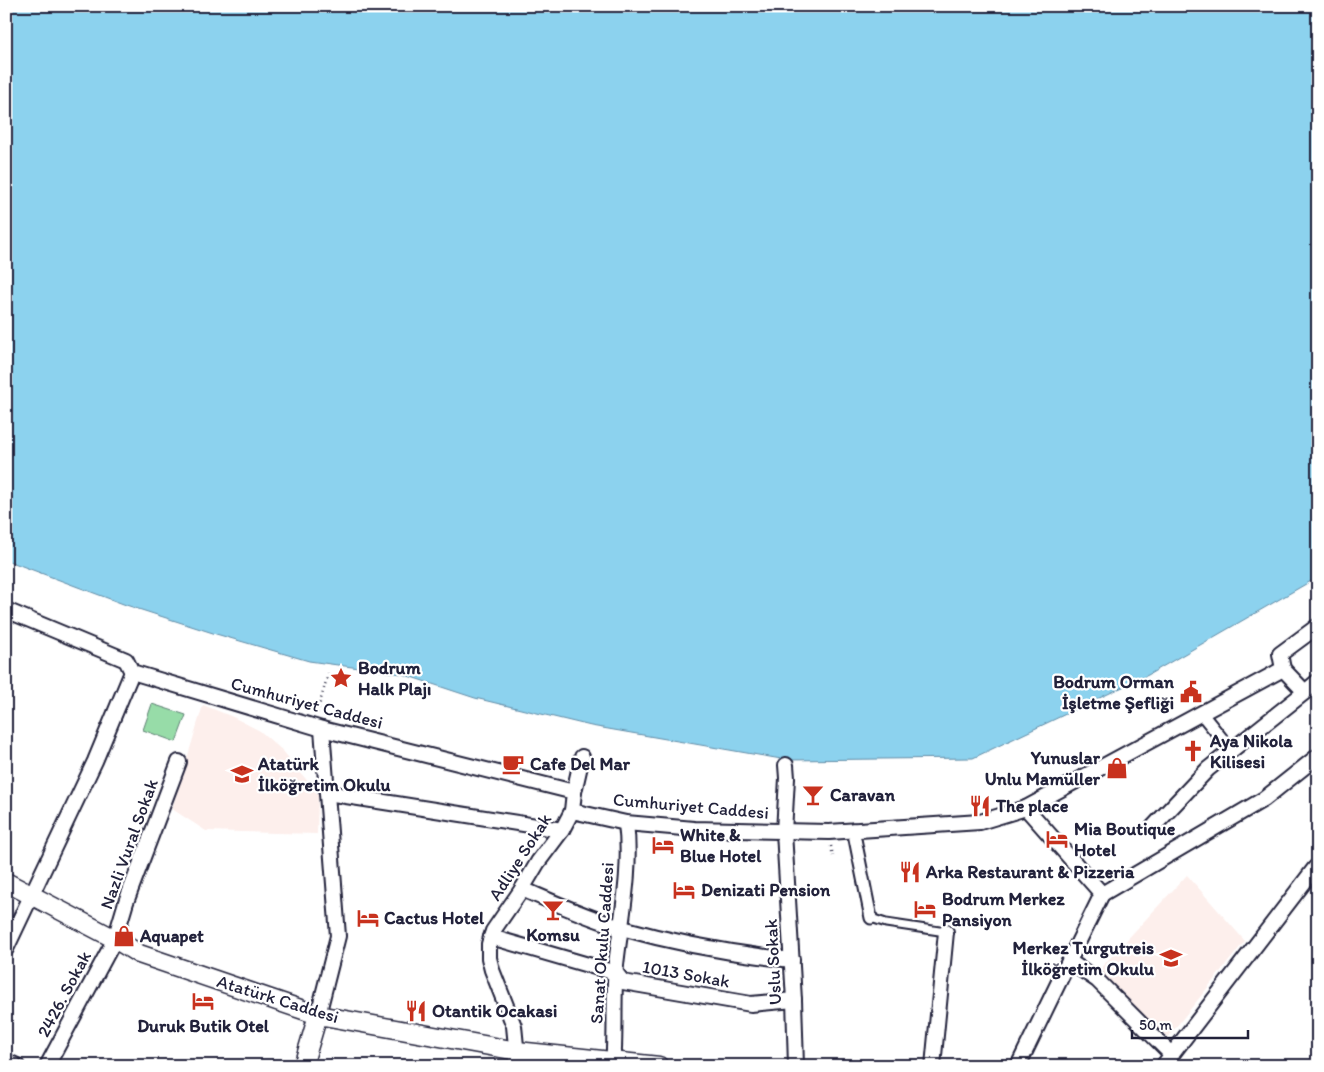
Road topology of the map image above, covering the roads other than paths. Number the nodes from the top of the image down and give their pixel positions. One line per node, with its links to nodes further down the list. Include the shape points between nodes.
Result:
1 (6, 610): 4 (street, Cumhuriyet Caddesi, via 126,660)
2 (1318, 626): 3 (street, via 1280,654)
3 (1283, 669): 6 (street); 7 (street, Cumhuriyet Caddesi)
4 (132, 672): 8 (street, Cumhuriyet Caddesi); 26 (street, via 95,761)
5 (1318, 681): 6 (street)
6 (1305, 692): 9 (street)
7 (1201, 712): 9 (street); 16 (street, Cumhuriyet Caddesi)
8 (318, 727): 14 (street, Cumhuriyet Caddesi); 15 (street)
9 (1230, 750): 19 (street)
10 (1318, 756): 27 (street, via 1264,799)
11 (582, 757): 14 (street)
12 (179, 762): 32 (street, Nazli Vural Sokak)
13 (786, 766): 22 (street, Uslu Sokak)
14 (574, 792): 17 (street)
15 (327, 793): 21 (street); 38 (street, via 338,936)
16 (1026, 808): 20 (street, Cumhuriyet Caddesi, via 980,822); 27 (street)
17 (572, 811): 18 (street, Cumhuriyet Caddesi); 21 (street, Adliye Sokak)
18 (626, 823): 22 (street, Cumhuriyet Caddesi); 29 (street, Sanat Okulu Caddesi, via 628,844)
19 (1153, 827)
20 (853, 829): 22 (street, Cumhuriyet Caddesi); 28 (street)
21 (562, 830): 25 (street, Adliye Sokak)
22 (784, 832): 34 (street, Uslu Sokak)
23 (1317, 868): 40 (street)
24 (6, 882): 26 (street, Atatürk Caddesi)
25 (522, 889): 29 (street); 31 (street, Adliye Sokak)
26 (32, 894): 32 (street, Atatürk Caddesi); 33 (street)
27 (1102, 894): 35 (street)
28 (871, 918): 30 (lane)
29 (621, 928): 34 (street, via 744,955); 36 (street, Sanat Okulu Caddesi)
30 (946, 932): 48 (street)
31 (491, 937): 36 (street, 1013 Sokak); 39 (street, Adliye Sokak, via 488,958 514,1026)
32 (115, 939): 38 (street, Atatürk Caddesi, via 139,954); 44 (street, 2426. Sokak)
33 (6, 949)
34 (792, 960): 37 (street, Uslu Sokak)
35 (1069, 961): 40 (street, via 1097,980); 49 (street)
36 (616, 973): 37 (street, 1013 Sokak, via 623,982 751,1004); 42 (street, Sanat Okulu Caddesi)
37 (794, 1000): 47 (street, Uslu Sokak)
38 (318, 1015): 39 (street, Atatürk Caddesi); 45 (street)
39 (518, 1058): 42 (street, Atatürk Caddesi)
40 (1168, 1060)
41 (6, 1061): 43 (street)
42 (613, 1063): 46 (street, Atatürk Caddesi)
43 (17, 1066)
44 (47, 1066)
45 (303, 1066)
46 (659, 1066)
47 (796, 1066)
48 (933, 1066)
49 (1018, 1066)

